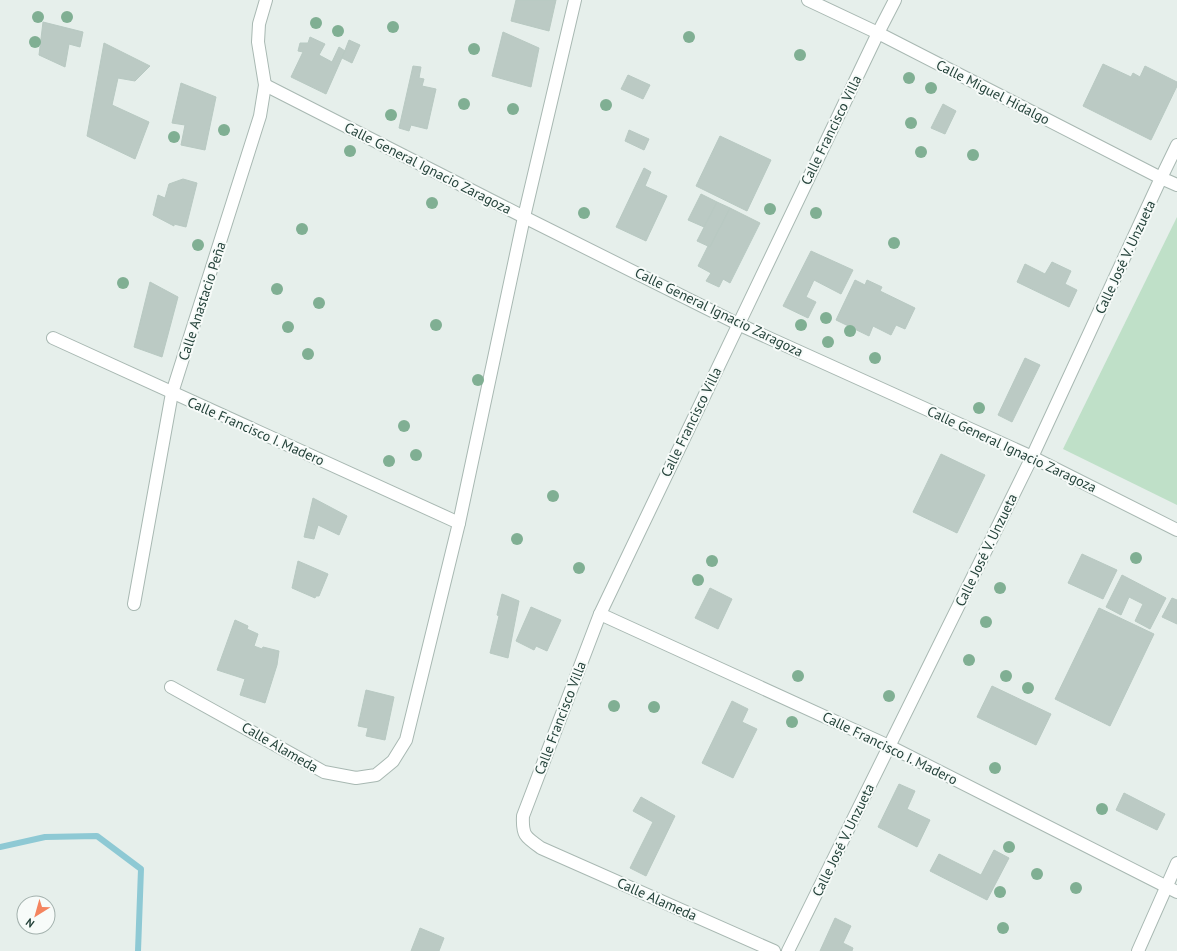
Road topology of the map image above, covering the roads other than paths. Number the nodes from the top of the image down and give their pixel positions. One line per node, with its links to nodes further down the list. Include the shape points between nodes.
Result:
1 (266, 0): 6 (street, Calle Anastacio Peña, via 259,24 258,42)
2 (575, 0): 10 (street, Calle Alameda)
3 (808, 0): 5 (street, Calle Miguel Hidalgo)
4 (895, 0): 5 (street, Calle Francisco Villa)
5 (878, 33): 8 (street, Calle Miguel Hidalgo); 11 (street, Calle Francisco Villa)
6 (265, 85): 10 (street, Calle General Ignacio Zaragoza); 13 (street, Calle Anastacio Peña, via 260,116)
7 (1177, 145): 8 (street, Calle José V. Unzueta)
8 (1161, 178): 9 (street, Calle Miguel Hidalgo); 14 (street, Calle José V. Unzueta)
9 (1177, 185)
10 (524, 217): 11 (street, Calle General Ignacio Zaragoza); 15 (street, Calle Alameda)
11 (738, 324): 14 (street, Calle General Ignacio Zaragoza); 18 (street, Calle Francisco Villa)
12 (53, 338): 13 (street, Calle Francisco I. Madero)
13 (172, 393): 15 (street, Calle Francisco I. Madero); 17 (street, Calle Anastacio Peña)
14 (1032, 457): 16 (street, Calle General Ignacio Zaragoza); 20 (street, Calle José V. Unzueta)
15 (459, 524): 19 (street, Calle Alameda, via 406,740 393,761 376,775 356,778 324,772)
16 (1177, 530)
17 (134, 604)
18 (600, 614): 20 (street, Calle Francisco I. Madero); 21 (street, Calle Francisco Villa, via 523,816 523,829 529,839)
19 (171, 687)
20 (890, 746): 23 (street, Calle Francisco I. Madero); 25 (street, Calle José V. Unzueta)
21 (541, 848): 24 (street, Calle Alameda)
22 (1177, 863): 23 (street)
23 (1172, 889): 26 (street)
24 (774, 951)
25 (788, 951)
26 (1138, 951)

